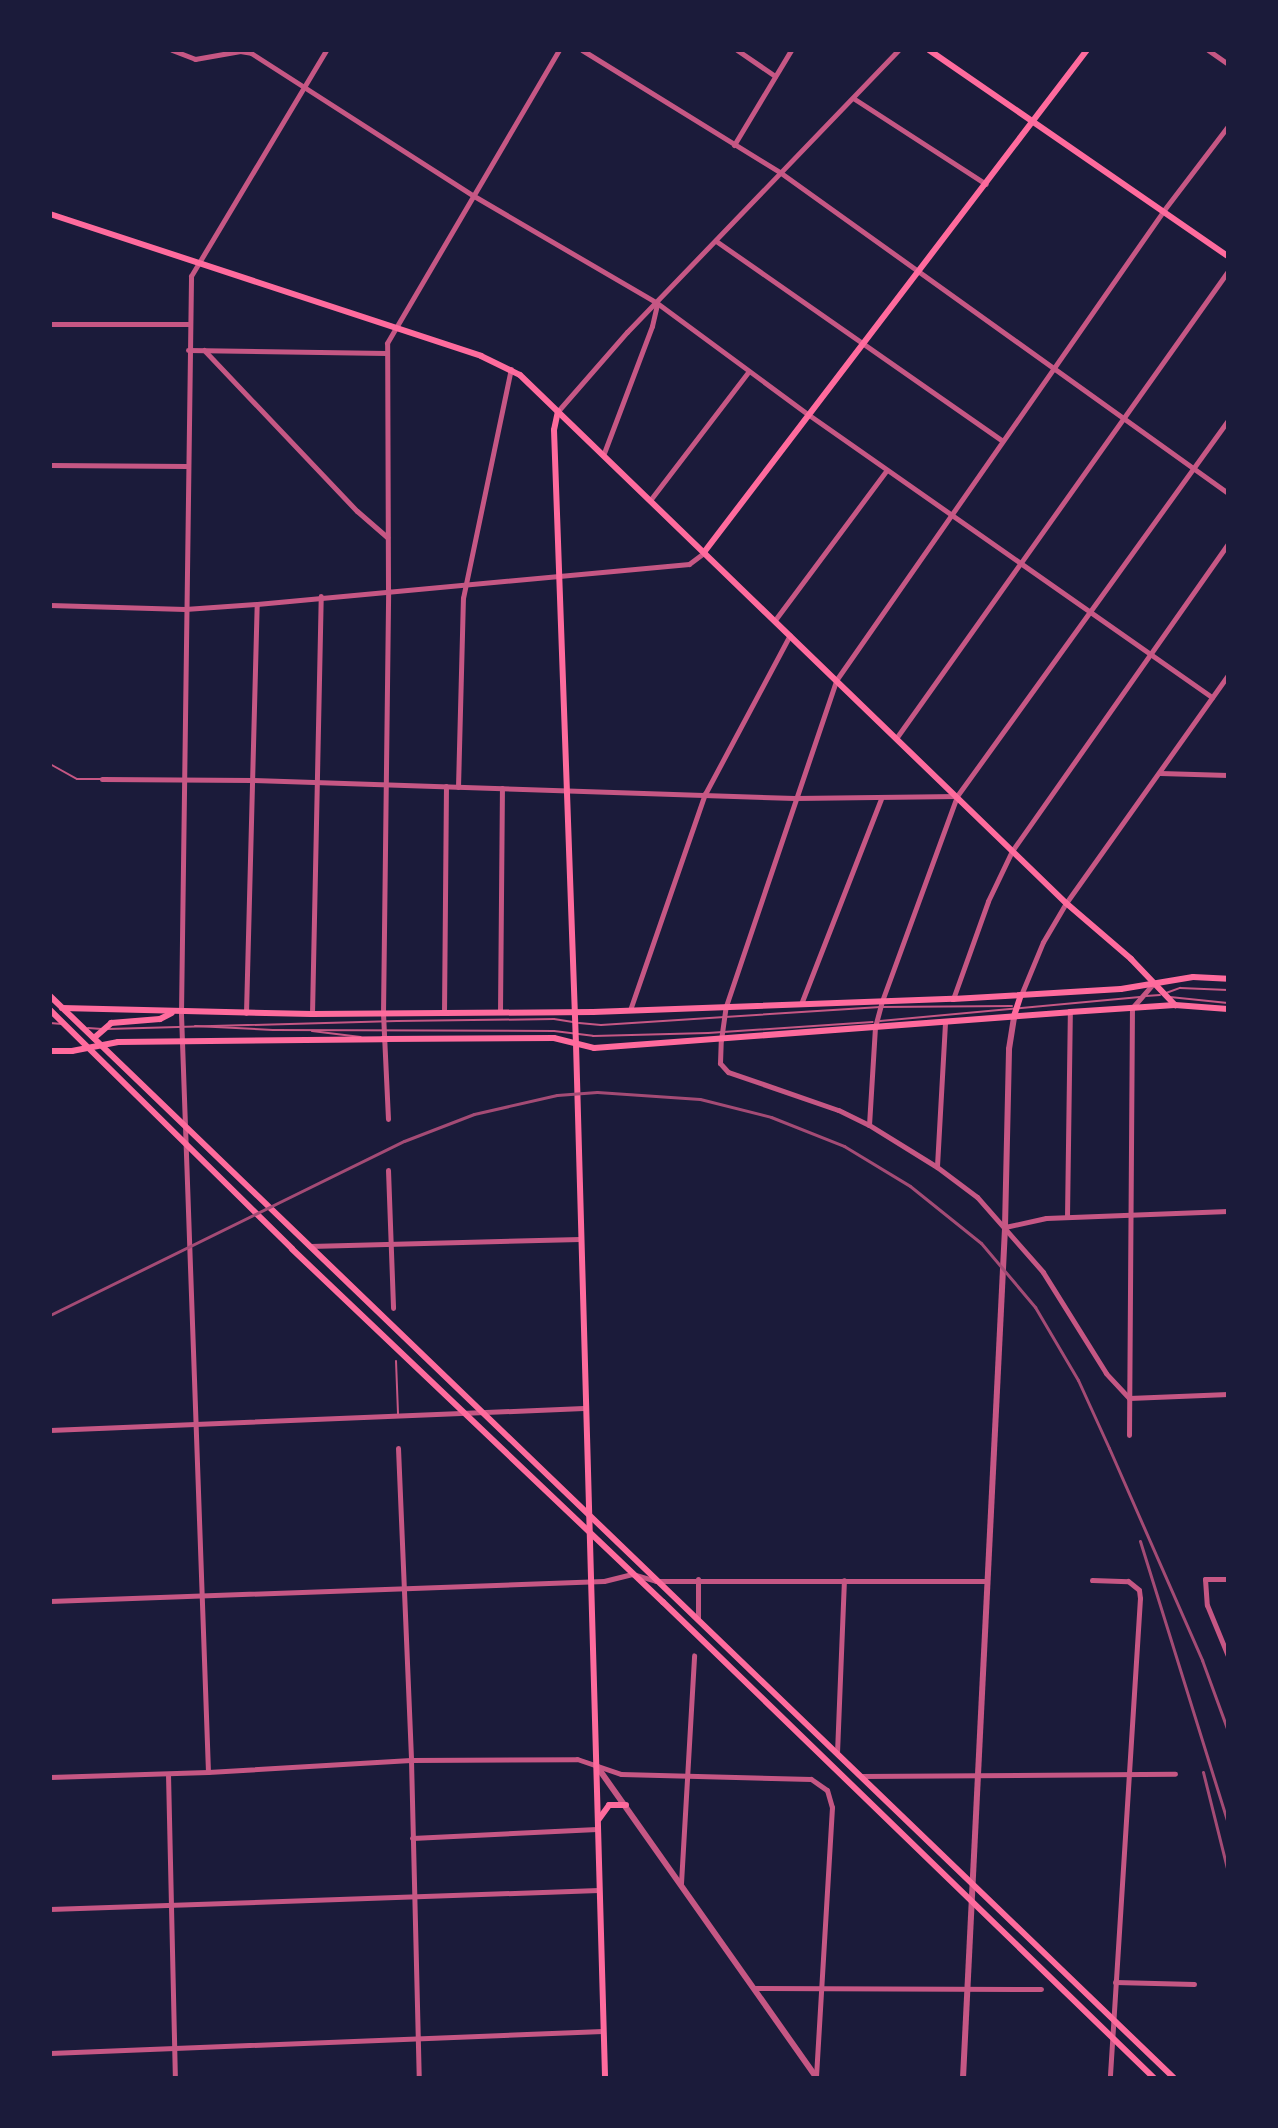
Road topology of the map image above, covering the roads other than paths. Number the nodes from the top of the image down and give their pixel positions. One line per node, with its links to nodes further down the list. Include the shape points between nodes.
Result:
1 (172, 50): 11 (street, via 195,59)
2 (326, 50): 15 (street)
3 (559, 50): 22 (street)
4 (582, 50): 19 (street)
5 (737, 50): 14 (street)
6 (791, 50): 14 (street)
7 (898, 50): 16 (street)
8 (929, 50): 17 (main road)
9 (1074, 50): 12 (street)
10 (1208, 50): 13 (street)
11 (250, 52): 15 (street)
12 (1085, 53): 17 (main road)
13 (1228, 64)
14 (775, 76): 19 (street)
15 (304, 86): 22 (street); 27 (street)
16 (853, 98): 20 (street); 21 (street)
17 (1035, 119): 21 (main road); 23 (main road)
18 (1228, 126): 23 (street)
19 (734, 145): 20 (street)
20 (781, 173): 25 (street); 29 (street)
21 (986, 184): 29 (main road)
22 (474, 196): 30 (street); 33 (street)
23 (1164, 210): 26 (main road); 38 (street)
24 (50, 214): 27 (main road)
25 (716, 241): 30 (street); 34 (street)
26 (1228, 256)
27 (198, 264): 32 (street, via 191,276); 33 (main road)
28 (1228, 271): 43 (street)
29 (918, 273): 34 (main road); 38 (street)
30 (657, 303): 40 (street); 41 (street); 46 (street)
31 (50, 324): 32 (street)
32 (189, 324): 35 (street)
33 (395, 328): 37 (street); 39 (main road)
34 (862, 346): 42 (main road); 45 (street)
35 (188, 350): 36 (street); 48 (street)
36 (204, 350): 37 (street); 54 (street)
37 (386, 353): 54 (street)
38 (1052, 368): 43 (street); 45 (street)
39 (511, 369): 41 (main road); 59 (street)
40 (748, 372): 42 (street); 52 (street)
41 (558, 411): 46 (main road); 58 (main road, via 554,430)
42 (809, 415): 49 (street); 56 (main road)
43 (1124, 419): 50 (street); 57 (street)
44 (1228, 420): 50 (street)
45 (1001, 440): 53 (street)
46 (604, 453): 52 (main road)
47 (50, 465): 48 (street)
48 (187, 466): 64 (street)
49 (887, 470): 53 (street); 66 (street)
50 (1195, 470): 51 (street); 65 (street)
51 (1228, 493)
52 (651, 499): 56 (main road)
53 (950, 514): 57 (street); 70 (street)
54 (388, 538): 60 (street)
55 (1228, 544): 68 (street)
56 (705, 551): 58 (street, via 689,564); 66 (main road)
57 (1019, 563): 65 (street); 72 (street)
58 (559, 577): 59 (street); 84 (main road)
59 (468, 583): 60 (street); 82 (street, via 463,598)
60 (388, 589): 61 (street); 80 (street)
61 (321, 596): 62 (street); 79 (street)
62 (257, 604): 64 (street); 77 (street)
63 (50, 605): 64 (street)
64 (185, 609): 78 (street)
65 (1091, 612): 68 (street); 86 (street)
66 (775, 620): 67 (main road)
67 (791, 634): 70 (main road); 85 (street)
68 (1148, 653): 71 (street); 89 (street)
69 (1228, 675): 71 (street)
70 (837, 679): 72 (main road); 87 (street)
71 (1212, 697): 74 (street)
72 (897, 737): 86 (main road)
73 (50, 764): 76 (lane, via 77,779)
74 (1160, 773): 75 (street); 90 (street)
75 (1228, 775)
76 (102, 779): 78 (street)
77 (252, 780): 78 (street); 79 (street); 112 (street)
78 (184, 781): 108 (street)
79 (315, 782): 80 (street); 114 (street)
80 (386, 784): 81 (street); 116 (street)
81 (446, 786): 82 (street); 113 (street)
82 (458, 787): 83 (street)
83 (502, 788): 84 (street); 109 (street)
84 (566, 790): 85 (street); 110 (main road)
85 (705, 794): 87 (street); 106 (street)
86 (957, 796): 88 (street); 89 (main road); 100 (street)
87 (795, 798): 88 (street); 107 (street)
88 (881, 799): 99 (street)
89 (1012, 851): 90 (main road); 97 (street)
90 (1066, 903): 92 (main road); 95 (street)
91 (1228, 979): 92 (main road, via 1193,977)
92 (1153, 984): 94 (main road); 95 (main road); 96 (street)
93 (1228, 990): 94 (lane, via 1180,988)
94 (1161, 994): 96 (lane); 101 (main road); 103 (lane)
95 (1021, 995): 97 (main road); 102 (main road)
96 (1140, 997): 102 (lane); 105 (street)
97 (953, 999): 100 (main road)
98 (50, 1003): 104 (main road); 121 (main road)
99 (801, 1004): 100 (main road); 107 (main road)
100 (881, 1004): 102 (lane); 107 (lane); 120 (street)
101 (1175, 1005): 103 (main road); 105 (main road)
102 (1017, 1006): 115 (main road); 120 (lane)
103 (1228, 1006)
104 (63, 1008): 108 (main road); 123 (main road)
105 (1132, 1008): 111 (main road); 142 (street)
106 (630, 1010): 107 (main road); 110 (main road)
107 (725, 1010): 119 (lane, via 601,1025); 129 (street)
108 (178, 1012): 112 (main road); 124 (street); 125 (main road, via 111,1023)
109 (500, 1012): 110 (main road); 113 (main road)
110 (575, 1012): 119 (main road)
111 (1070, 1012): 115 (main road); 143 (street)
112 (246, 1013): 114 (main road)
113 (444, 1013): 116 (main road)
114 (312, 1014): 116 (main road)
115 (1014, 1016): 117 (main road); 144 (street)
116 (383, 1018): 119 (lane); 122 (lane); 128 (street)
117 (945, 1022): 120 (main road); 139 (street)
118 (50, 1023): 121 (lane)
119 (575, 1023): 127 (main road)
120 (876, 1024): 129 (main road); 137 (street)
121 (66, 1025): 123 (lane); 133 (main road)
122 (195, 1026): 124 (lane); 126 (lane)
123 (83, 1027): 125 (lane); 131 (main road)
124 (182, 1028): 125 (lane); 130 (street)
125 (104, 1029): 131 (main road)
126 (298, 1030): 128 (lane); 128 (lane)
127 (575, 1033): 128 (lane); 129 (lane); 132 (main road)
128 (383, 1035): 130 (main road); 132 (main road, via 554,1038); 135 (street)
129 (722, 1036): 132 (main road, via 594,1048); 137 (street, via 720,1063 728,1072)
130 (183, 1040): 131 (main road); 136 (street)
131 (97, 1041): 133 (main road); 136 (main road)
132 (576, 1044): 145 (main road)
133 (85, 1046): 134 (main road); 138 (main road)
134 (50, 1051)
135 (388, 1119)
136 (184, 1123): 138 (street); 147 (main road)
137 (869, 1125): 139 (street)
138 (186, 1145): 153 (main road); 156 (street)
139 (937, 1167): 144 (street)
140 (388, 1170): 146 (street)
141 (1228, 1211): 142 (street)
142 (1131, 1214): 143 (street); 151 (street)
143 (1067, 1217): 144 (street)
144 (1005, 1227): 151 (street, via 1043,1272 1106,1373); 169 (street)
145 (580, 1239): 146 (street); 152 (main road)
146 (391, 1245): 147 (street); 148 (street)
147 (309, 1246): 154 (main road)
148 (393, 1308)
149 (396, 1361): 155 (lane)
150 (1228, 1394): 151 (street)
151 (1129, 1398): 158 (street)
152 (584, 1408): 154 (street); 160 (main road)
153 (462, 1411): 154 (street); 155 (street); 161 (main road)
154 (482, 1411): 160 (main road)
155 (398, 1414): 156 (street)
156 (198, 1424): 157 (street); 171 (street)
157 (50, 1430)
158 (1129, 1435)
159 (398, 1448): 170 (street)
160 (587, 1514): 161 (main road); 168 (main road)
161 (588, 1532): 162 (main road); 165 (main road)
162 (632, 1574): 165 (street); 168 (street); 194 (main road)
163 (698, 1579): 166 (street); 168 (street); 173 (street)
164 (1228, 1579): 175 (street, via 1205,1579 1207,1605)
165 (590, 1580): 170 (street); 178 (main road)
166 (844, 1580): 169 (street); 176 (street)
167 (1092, 1580): 181 (street, via 1128,1581 1139,1590)
168 (656, 1581): 173 (main road)
169 (985, 1581): 184 (street)
170 (403, 1586): 171 (street); 177 (street)
171 (199, 1595): 172 (street); 179 (street)
172 (50, 1601)
173 (698, 1618): 176 (main road)
174 (694, 1655): 186 (street)
175 (1228, 1656)
176 (837, 1753): 183 (main road)
177 (411, 1760): 178 (street, via 577,1759); 179 (street); 189 (street)
178 (596, 1765): 186 (street, via 621,1774); 187 (street); 188 (main road)
179 (208, 1772): 180 (street)
180 (168, 1774): 185 (street); 195 (street)
181 (1129, 1774): 182 (street); 184 (street); 197 (street)
182 (1175, 1774)
183 (861, 1776): 184 (street); 190 (main road)
184 (977, 1776): 190 (street)
185 (50, 1777)
186 (688, 1777): 191 (street); 200 (street, via 811,1779 827,1790 832,1807)
187 (626, 1805): 188 (main road, via 609,1805); 191 (street)
188 (597, 1826): 189 (street); 192 (main road)
189 (412, 1838): 193 (street)
190 (971, 1881): 194 (street); 203 (main road)
191 (681, 1883): 199 (street)
192 (599, 1890): 193 (street); 204 (main road)
193 (413, 1897): 195 (street); 206 (street)
194 (970, 1902): 201 (street); 205 (main road)
195 (170, 1905): 196 (street); 207 (street)
196 (50, 1909)
197 (1115, 1982): 198 (street); 203 (street)
198 (1194, 1984)
199 (754, 1988): 200 (street); 209 (street)
200 (821, 1989): 201 (street); 209 (street)
201 (965, 1989): 202 (street); 213 (street)
202 (1041, 1989)
203 (1113, 2019): 205 (street); 216 (main road)
204 (603, 2031): 206 (street); 212 (main road)
205 (1112, 2038): 214 (street); 215 (main road)
206 (418, 2040): 207 (street); 211 (street)
207 (174, 2049): 208 (street); 210 (street)
208 (50, 2053)
209 (817, 2077)
210 (175, 2078)
211 (419, 2078)
212 (605, 2078)
213 (963, 2078)
214 (1110, 2078)
215 (1154, 2078)
216 (1174, 2078)

